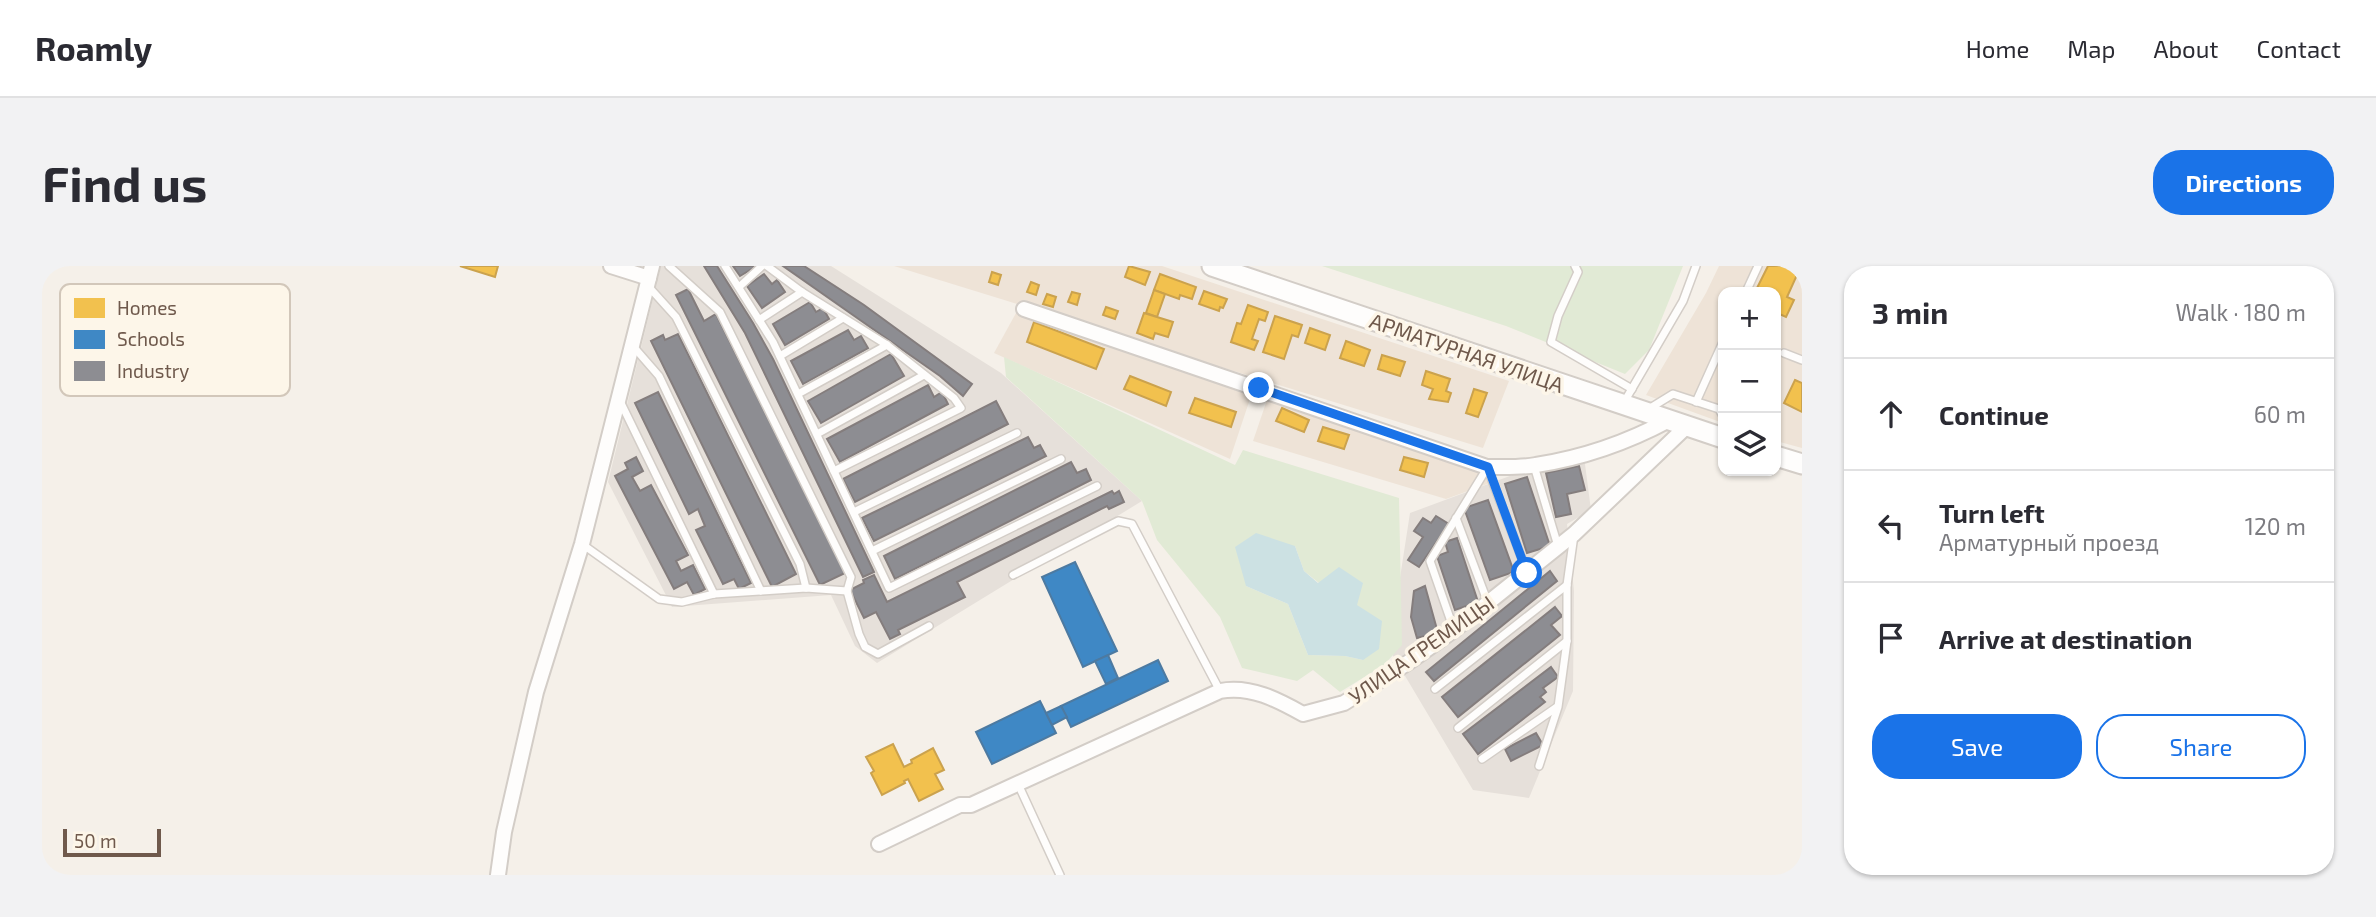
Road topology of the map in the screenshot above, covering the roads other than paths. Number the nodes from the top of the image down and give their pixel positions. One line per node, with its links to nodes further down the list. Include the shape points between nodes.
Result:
1 (611, 266): 9 (street)
2 (669, 266): 51 (lane, via 720,312 851,577)
3 (725, 266): 10 (lane)
4 (764, 266): 10 (lane); 12 (lane)
5 (1212, 266): 24 (street, АРМАТУРНАЯ УЛИЦА)
6 (1575, 266): 24 (lane, via 1578,272 1551,342)
7 (1696, 266): 24 (lane, via 1683,301)
8 (1758, 266): 11 (lane)
9 (649, 276): 16 (street); 49 (lane, via 676,317 800,564)
10 (738, 287): 15 (lane)
11 (1748, 287)
12 (802, 292): 14 (lane); 15 (lane)
13 (1024, 309): 37 (street)
14 (843, 318): 17 (lane); 20 (lane)
15 (759, 320): 20 (lane)
16 (632, 344): 25 (street); 50 (lane, via 659,376)
17 (887, 345): 22 (lane); 23 (lane)
18 (1719, 350): 26 (lane)
19 (1784, 352): 21 (lane)
20 (780, 356): 23 (lane)
21 (1802, 360)
22 (924, 375): 31 (lane); 38 (lane, via 961,408)
23 (798, 394): 31 (lane)
24 (1627, 396): 27 (street, АРМАТУРНАЯ УЛИЦА)
25 (618, 398): 43 (street); 52 (lane)
26 (1696, 402): 27 (lane, via 1673,394); 28 (lane)
27 (1644, 412): 29 (street, АРМАТУРНАЯ УЛИЦА)
28 (1721, 413)
29 (1678, 423): 32 (street, АРМАТУРНАЯ УЛИЦА); 36 (street, via 1574,458); 42 (street, УЛИЦА ГРЕМИЦЫ)
30 (1017, 433): 40 (lane)
31 (817, 434): 38 (lane)
32 (1718, 436)
33 (1781, 458): 35 (street)
34 (1061, 459): 45 (lane)
35 (1802, 464)
36 (1534, 466): 37 (street); 44 (lane)
37 (1488, 467): 41 (lane); 46 (lane)
38 (834, 471): 40 (lane)
39 (1097, 486): 45 (lane, via 889,588)
40 (854, 512): 45 (lane)
41 (1456, 518): 53 (lane); 55 (lane, via 1430,561)
42 (1574, 534): 44 (street, УЛИЦА ГРЕМИЦЫ); 48 (lane)
43 (582, 544): 52 (lane, via 659,599 682,603); 65 (street, via 536,692)
44 (1558, 548): 46 (street, УЛИЦА ГРЕМИЦЫ)
45 (872, 551)
46 (1527, 573): 53 (street, УЛИЦА ГРЕМИЦЫ)
47 (1013, 575): 58 (lane, via 1118,521 1132,524)
48 (1567, 584): 56 (lane); 57 (lane)
49 (806, 588): 50 (lane); 51 (lane)
50 (761, 591): 52 (lane)
51 (847, 591): 54 (lane, via 859,634 866,647 878,654)
52 (714, 594)
53 (1488, 604): 55 (street, УЛИЦА ГРЕМИЦЫ)
54 (929, 626)
55 (1454, 629): 58 (street, УЛИЦА ГРЕМИЦЫ, via 1344,703 1303,714 1252,692)
56 (1567, 640): 59 (lane); 60 (lane)
57 (1435, 690)
58 (1220, 691): 63 (street, УЛИЦА ГРЕМИЦЫ)
59 (1558, 707): 61 (lane); 62 (lane)
60 (1458, 728)
61 (1482, 759)
62 (1539, 766)
63 (1018, 784): 64 (street, УЛИЦА ГРЕМИЦЫ, via 971,805 960,805); 66 (lane)
64 (879, 844)
65 (498, 875)
66 (1059, 875)

